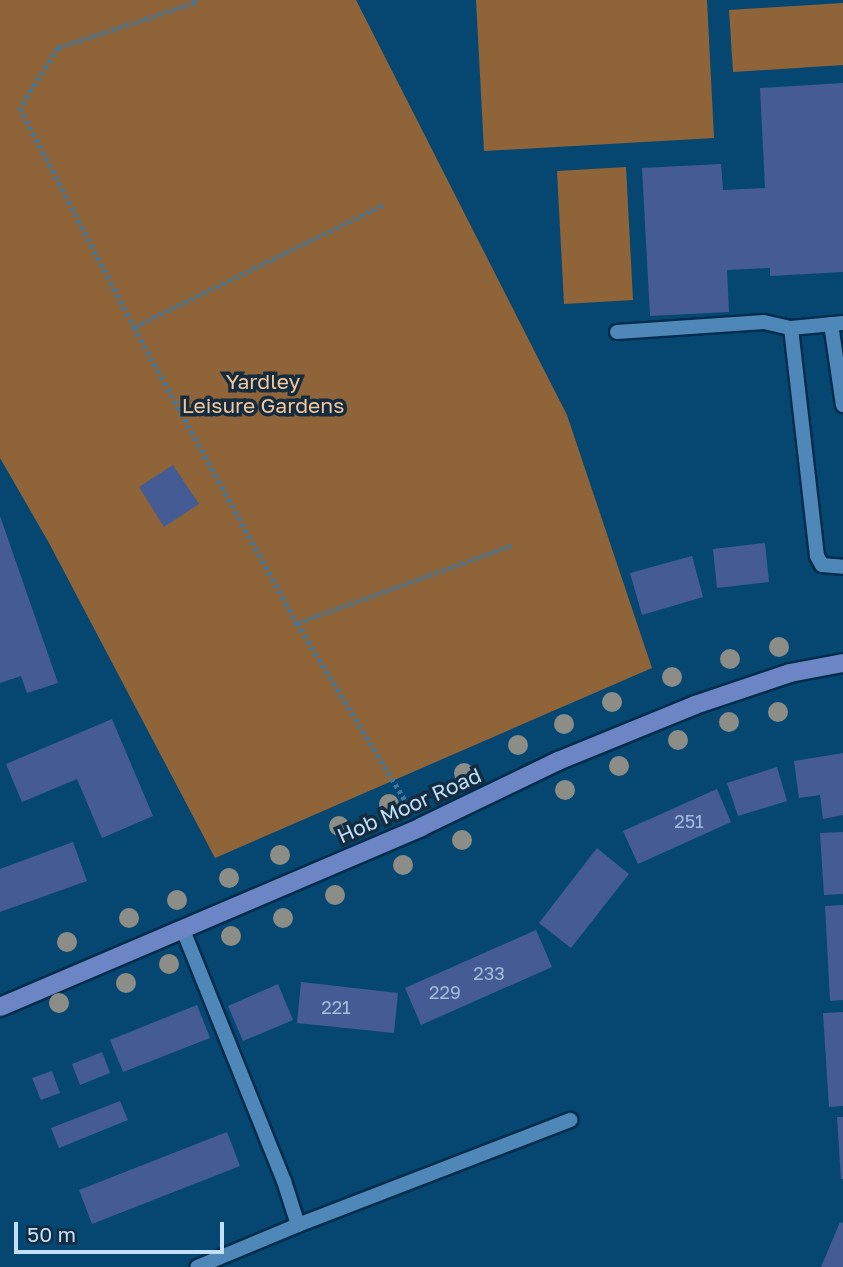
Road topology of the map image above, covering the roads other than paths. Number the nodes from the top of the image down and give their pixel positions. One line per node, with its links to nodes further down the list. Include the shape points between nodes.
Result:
1 (837, 324): 2 (lane); 4 (lane)
2 (791, 328): 3 (lane, via 764,322); 5 (lane, via 817,556 822,565)
3 (617, 332)
4 (843, 405)
5 (843, 567)
6 (843, 663): 7 (street, Hob Moor Road, via 790,673 695,705 558,761 421,827)
7 (183, 930): 8 (street, Hob Moor Road); 10 (lane)
8 (0, 1007)
9 (570, 1120): 10 (lane)
10 (298, 1225): 11 (lane)
11 (197, 1267)

